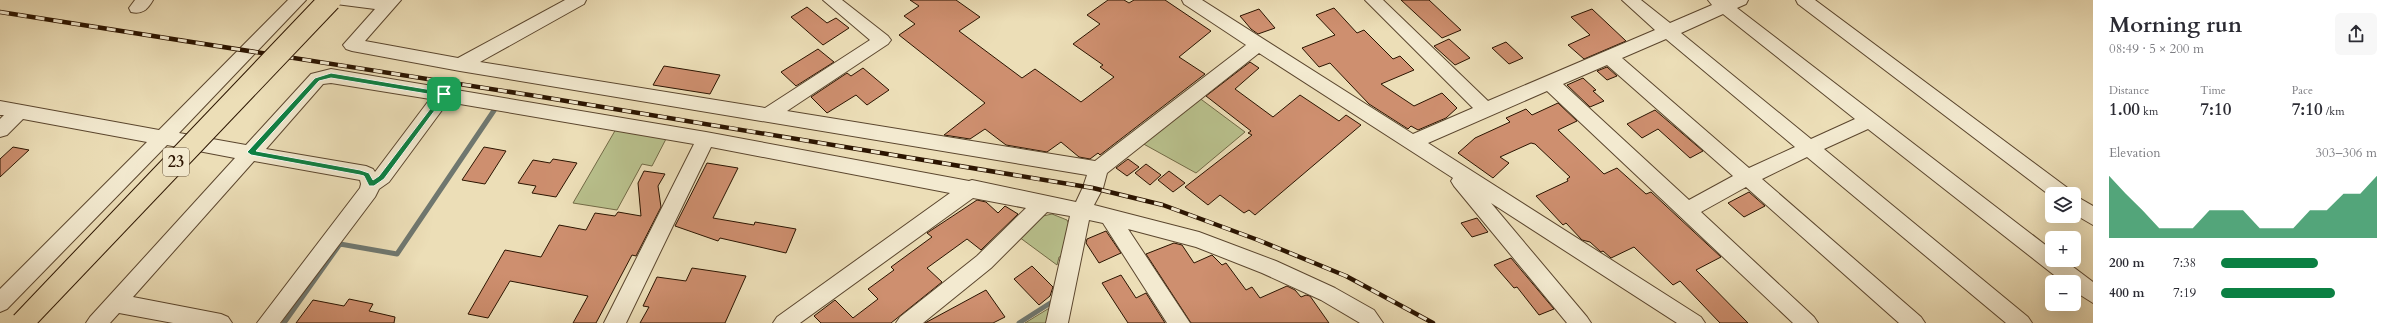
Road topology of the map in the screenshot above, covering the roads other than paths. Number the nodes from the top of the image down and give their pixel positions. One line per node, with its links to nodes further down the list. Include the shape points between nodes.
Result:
1 (298, 0): 24 (street)
2 (330, 0): 44 (highway, 23, bridge)
3 (342, 0): 10 (street)
4 (578, 0): 15 (street)
5 (831, 0): 21 (street, via 882,40)
6 (1190, 0): 13 (street)
7 (1373, 0): 19 (street)
8 (1630, 0): 12 (street)
9 (1804, 0): 33 (street)
10 (391, 2): 15 (street, via 352,44)
11 (1727, 2): 12 (street); 22 (street)
12 (1668, 31): 14 (street); 27 (street)
13 (1260, 44): 26 (street); 30 (street)
14 (1609, 57): 16 (street); 31 (street)
15 (460, 65): 21 (street)
16 (1549, 82): 19 (street); 38 (street)
17 (444, 94): 25 (street); 28 (street, via 331,76 317,79); 32 (street, via 382,177)
18 (0, 108): 20 (street)
19 (1486, 110): 26 (street)
20 (19, 112): 23 (street); 24 (street)
21 (768, 116): 30 (street)
22 (1869, 120): 27 (street); 41 (street)
23 (0, 130)
24 (163, 137): 28 (street); 42 (street)
25 (706, 139): 34 (street); 48 (street)
26 (1412, 142): 29 (street)
27 (1811, 148): 31 (street); 58 (street)
28 (251, 152): 32 (street, via 360,172 366,174); 43 (street)
29 (1449, 167): 54 (street); 55 (street)
30 (1098, 169): 37 (street, via 1093,188)
31 (1748, 177): 38 (street); 57 (street)
32 (372, 184): 47 (street)
33 (2053, 187)
34 (972, 188): 35 (street); 49 (street)
35 (1044, 202): 37 (street); 50 (street, via 984,262)
36 (2081, 208): 40 (street)
37 (1081, 210): 39 (street); 51 (street)
38 (1686, 211): 56 (street)
39 (1109, 216): 52 (street); 53 (street, via 1199,240 1269,267 1328,294 1367,316)
40 (2093, 217)
41 (2093, 294)
42 (0, 303)
43 (115, 303): 45 (street); 46 (street)
44 (22, 323)
45 (96, 323)
46 (221, 323)
47 (268, 323)
48 (615, 323)
49 (784, 323)
50 (907, 323)
51 (1057, 323)
52 (1179, 323)
53 (1372, 323)
54 (1580, 323)
55 (1694, 323)
56 (1807, 323)
57 (1914, 323)
58 (2021, 323)

